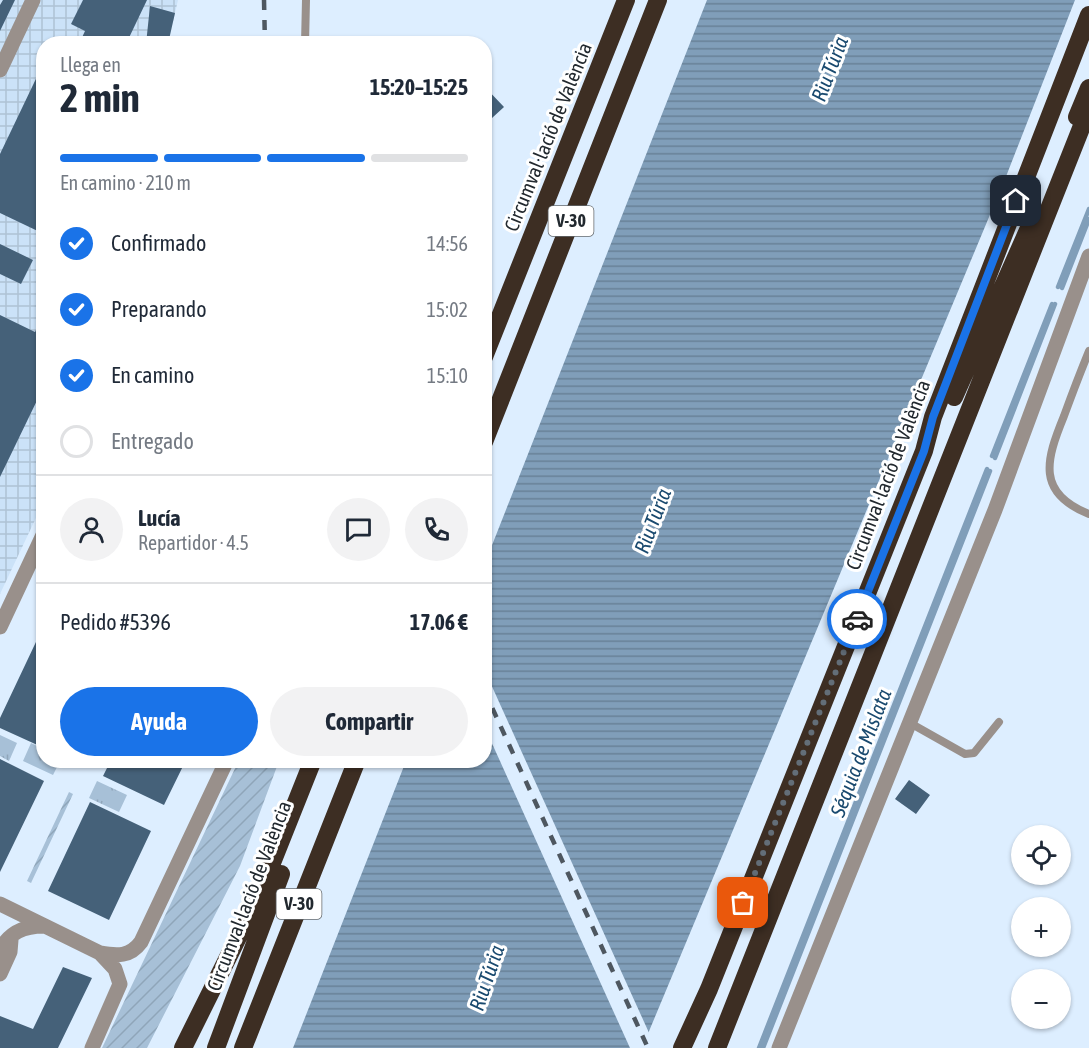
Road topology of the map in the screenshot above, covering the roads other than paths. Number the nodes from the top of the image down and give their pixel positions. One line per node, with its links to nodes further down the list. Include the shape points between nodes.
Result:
1 (33, 0): 7 (street)
2 (306, 0): 6 (lane)
3 (626, 0): 11 (highway, Circumval·lació de València / V-30)
4 (658, 0): 13 (highway, V-30)
5 (1089, 15): 14 (highway, Circumval·lació de València)
6 (305, 36)
7 (0, 70)
8 (1089, 88): 14 (highway, via 944,420)
9 (1089, 108): 37 (highway)
10 (1089, 256): 21 (street, via 995,510)
11 (492, 337)
12 (1089, 351): 15 (lane, via 1048,459 1048,472 1059,498)
13 (492, 422)
14 (924, 451): 36 (highway, Circumval·lació de València)
15 (1089, 514)
16 (36, 550): 17 (street)
17 (15, 594): 18 (street); 19 (street)
18 (0, 606)
19 (0, 627)
20 (999, 722): 21 (lane, via 974,753 965,754)
21 (910, 723): 38 (street)
22 (223, 768): 30 (street, via 141,942 117,956)
23 (310, 768): 33 (highway, via 260,893)
24 (322, 768): 34 (highway, Circumval·lació de València / V-30)
25 (354, 768): 35 (highway, V-30)
26 (0, 904): 27 (street)
27 (44, 926): 28 (street); 30 (street)
28 (18, 930): 29 (street); 31 (street)
29 (0, 951)
30 (100, 953): 32 (street, via 115,969 120,984)
31 (0, 974)
32 (92, 1048)
33 (183, 1048)
34 (216, 1048)
35 (243, 1048)
36 (682, 1048)
37 (717, 1048)
38 (779, 1048)

